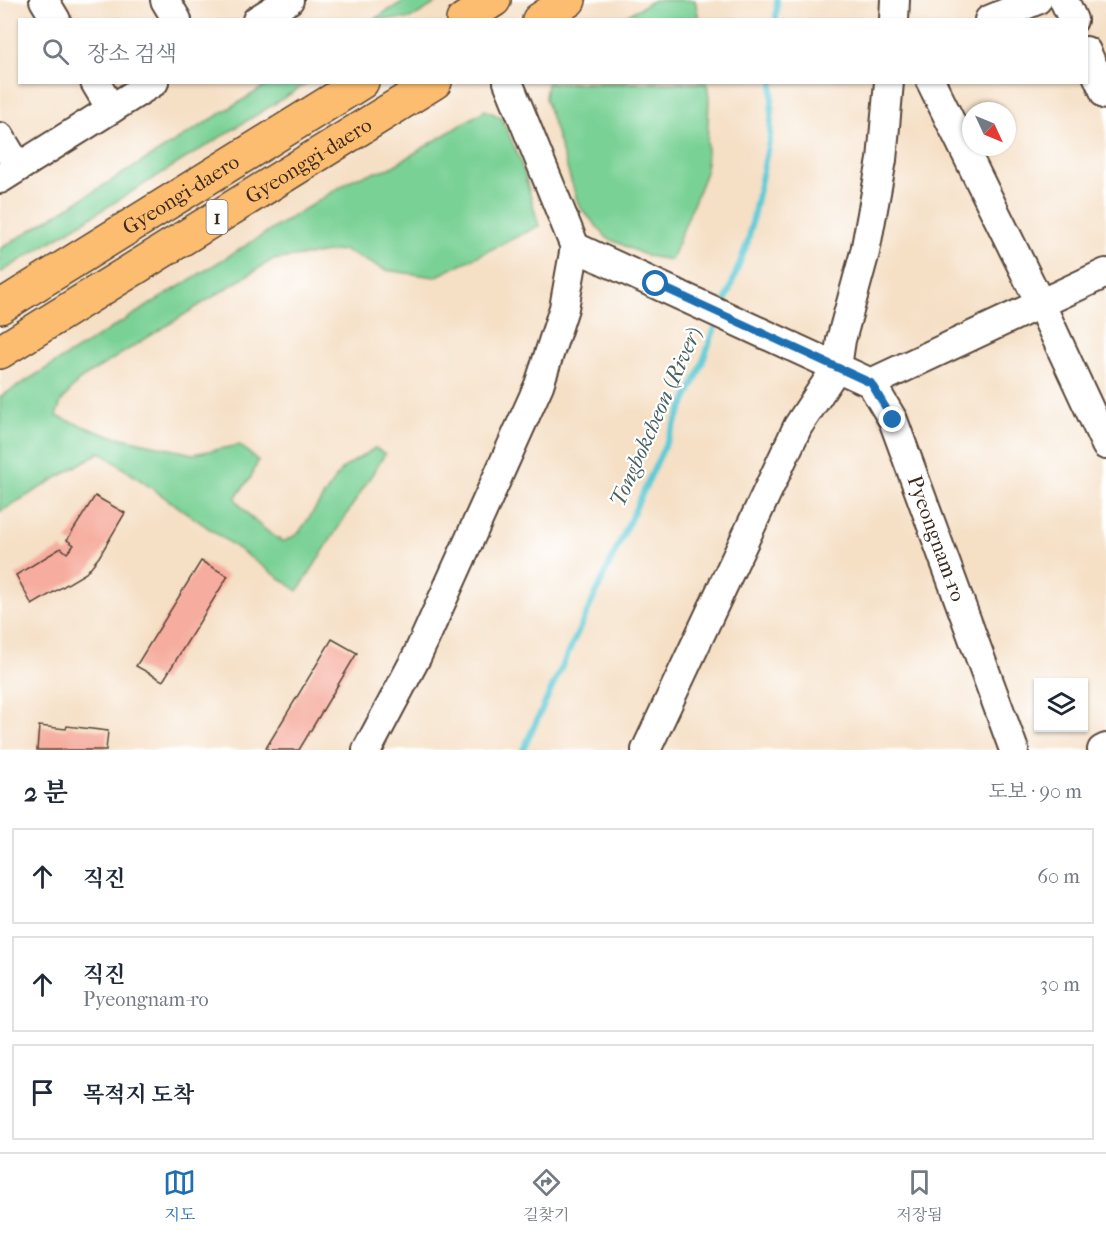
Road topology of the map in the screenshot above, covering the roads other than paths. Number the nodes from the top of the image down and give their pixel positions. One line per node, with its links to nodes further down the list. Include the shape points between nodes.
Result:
1 (44, 0): 9 (street)
2 (165, 0): 10 (street)
3 (494, 0): 12 (main road); 13 (street)
4 (569, 0): 14 (main road)
5 (895, 0): 15 (street)
6 (1037, 0): 16 (street)
7 (1064, 0): 17 (street)
8 (284, 1): 11 (street)
9 (55, 18)
10 (176, 18)
11 (260, 18)
12 (466, 18)
13 (495, 18)
14 (542, 18)
15 (894, 18)
16 (994, 18)
17 (1072, 18)
18 (1088, 55): 26 (street)
19 (96, 84): 27 (street)
20 (151, 84): 27 (street)
21 (359, 84): 33 (main road, Gyeongi-daero / 1)
22 (432, 84): 34 (main road, Gyeonggi-daero / 1)
23 (509, 84): 30 (street)
24 (889, 84): 35 (street, via 882,160 865,252 841,340)
25 (932, 84): 32 (street)
26 (1106, 94)
27 (111, 109): 29 (street)
28 (0, 137): 29 (street)
29 (9, 173)
30 (575, 247): 35 (street); 39 (street, via 564,308 539,385 417,656)
31 (1106, 273): 32 (street)
32 (1041, 305): 36 (street); 37 (street)
33 (0, 307)
34 (0, 352)
35 (829, 363): 36 (street); 40 (street)
36 (871, 383): 41 (street, Pyeongnam-ro, via 893,420)
37 (1106, 445)
38 (1106, 748): 42 (street)
39 (368, 750)
40 (646, 750)
41 (1014, 750)
42 (1102, 750)

